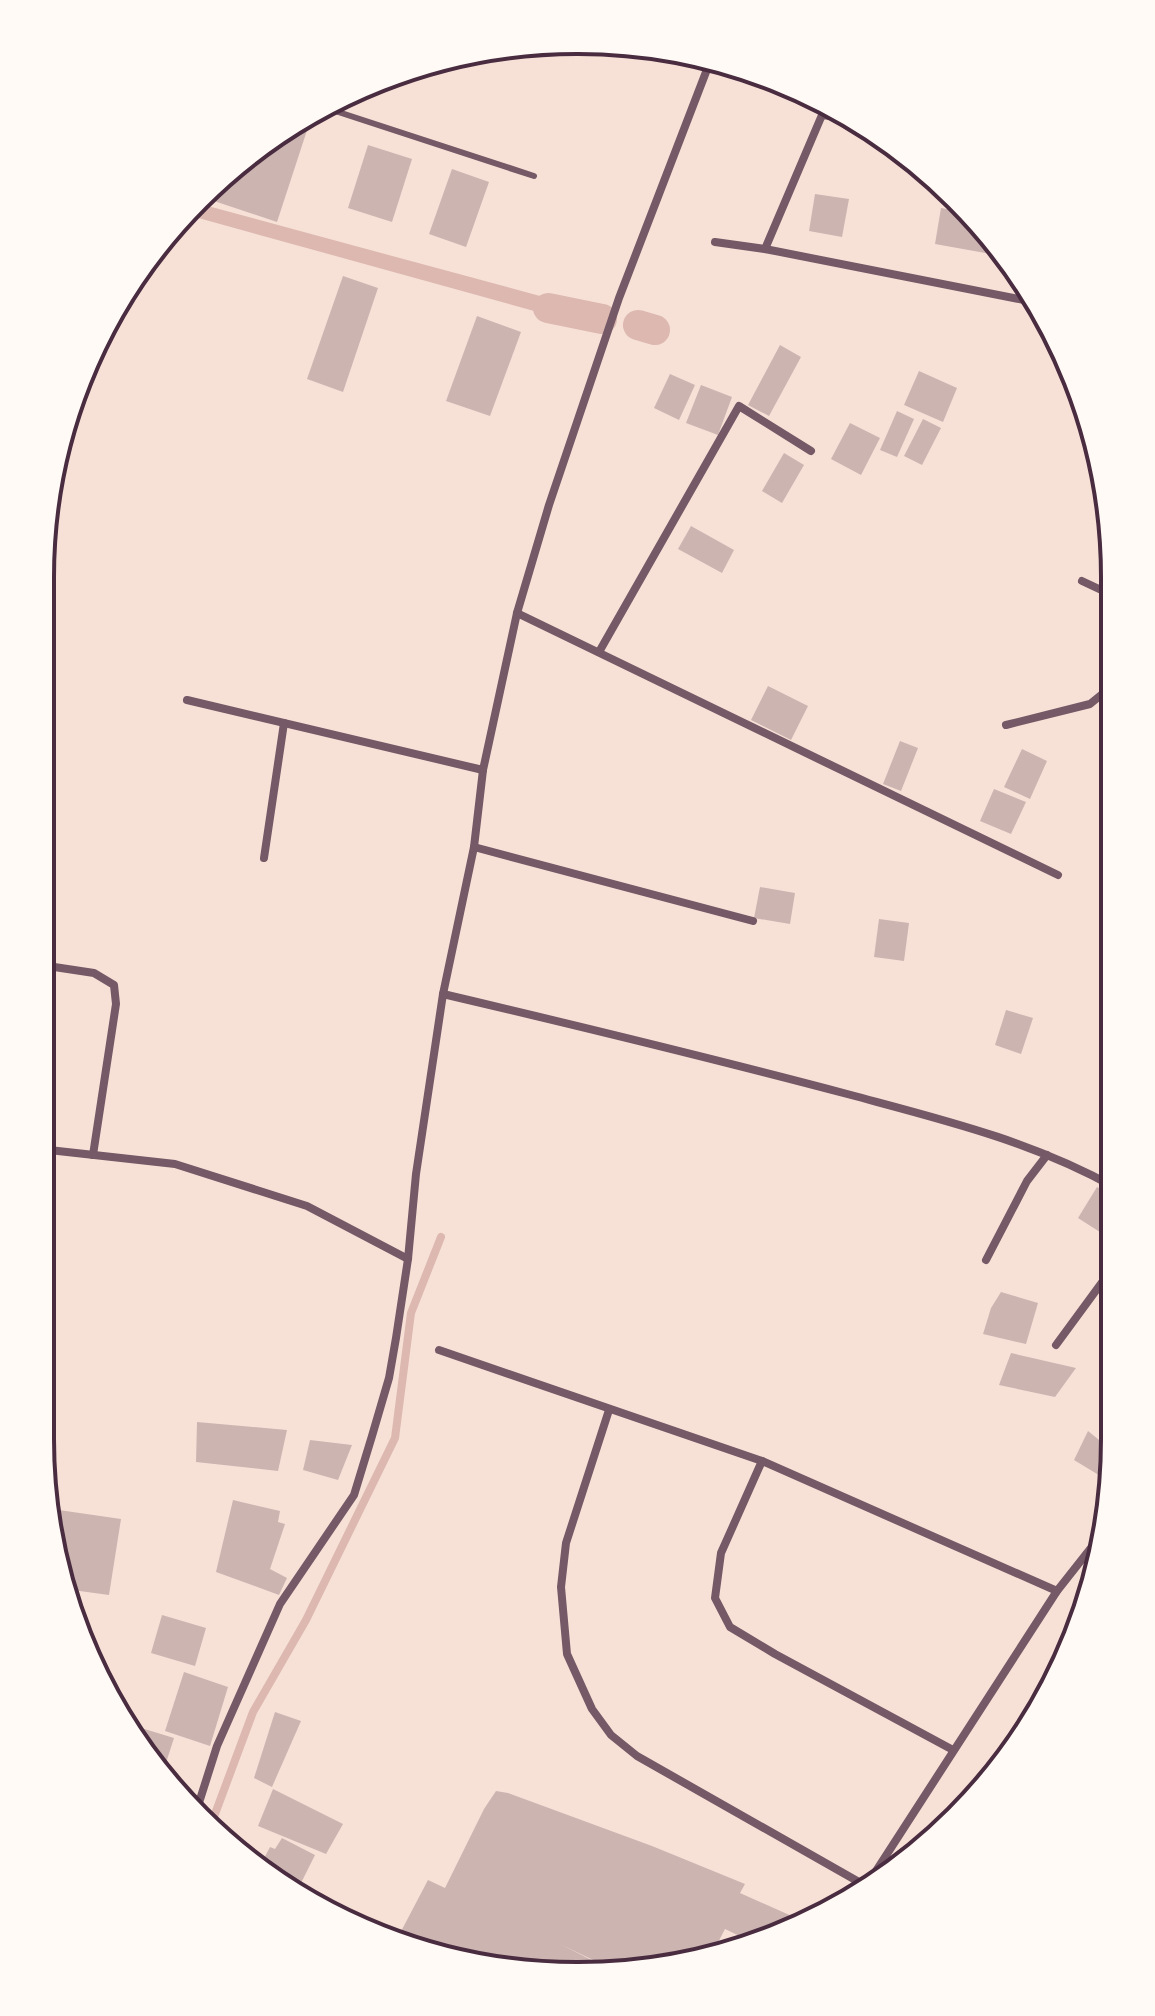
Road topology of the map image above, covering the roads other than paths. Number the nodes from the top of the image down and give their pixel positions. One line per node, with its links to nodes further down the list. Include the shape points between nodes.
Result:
1 (707, 70): 11 (street, via 619,298)
2 (338, 112): 4 (lane)
3 (822, 115): 6 (street)
4 (534, 176)
5 (715, 242): 6 (street)
6 (765, 249): 7 (street)
7 (1021, 299)
8 (811, 451): 12 (street, via 739,406)
9 (1082, 581): 10 (street)
10 (1101, 590)
11 (517, 613): 12 (street); 17 (street)
12 (599, 652): 20 (street)
13 (1101, 695): 16 (street, via 1090,704)
14 (187, 700): 15 (street)
15 (284, 723): 17 (street); 19 (street)
16 (1006, 725)
17 (483, 770): 18 (street)
18 (474, 847): 21 (street); 23 (street)
19 (264, 858)
20 (1058, 875)
21 (753, 921)
22 (54, 967): 25 (street, via 94,973 114,985 116,1004)
23 (443, 994): 26 (street, via 752,1068); 28 (street)
24 (54, 1151): 25 (street)
25 (93, 1155): 28 (street, via 175,1164 307,1206)
26 (1047, 1155): 27 (street); 29 (street, via 1027,1181)
27 (1101, 1180)
28 (408, 1259): 38 (street, via 389,1378 354,1495 280,1604 217,1746)
29 (986, 1260)
30 (1101, 1284): 31 (street)
31 (1056, 1345)
32 (439, 1350): 33 (street)
33 (609, 1410): 34 (street); 40 (street, via 566,1543 561,1587 567,1654 592,1709 611,1735 637,1756)
34 (762, 1461): 36 (street); 37 (street, via 721,1553 715,1598 730,1627)
35 (1089, 1551): 36 (street)
36 (1057, 1591): 37 (street)
37 (953, 1750): 39 (street)
38 (200, 1801)
39 (877, 1867)
40 (858, 1880)

